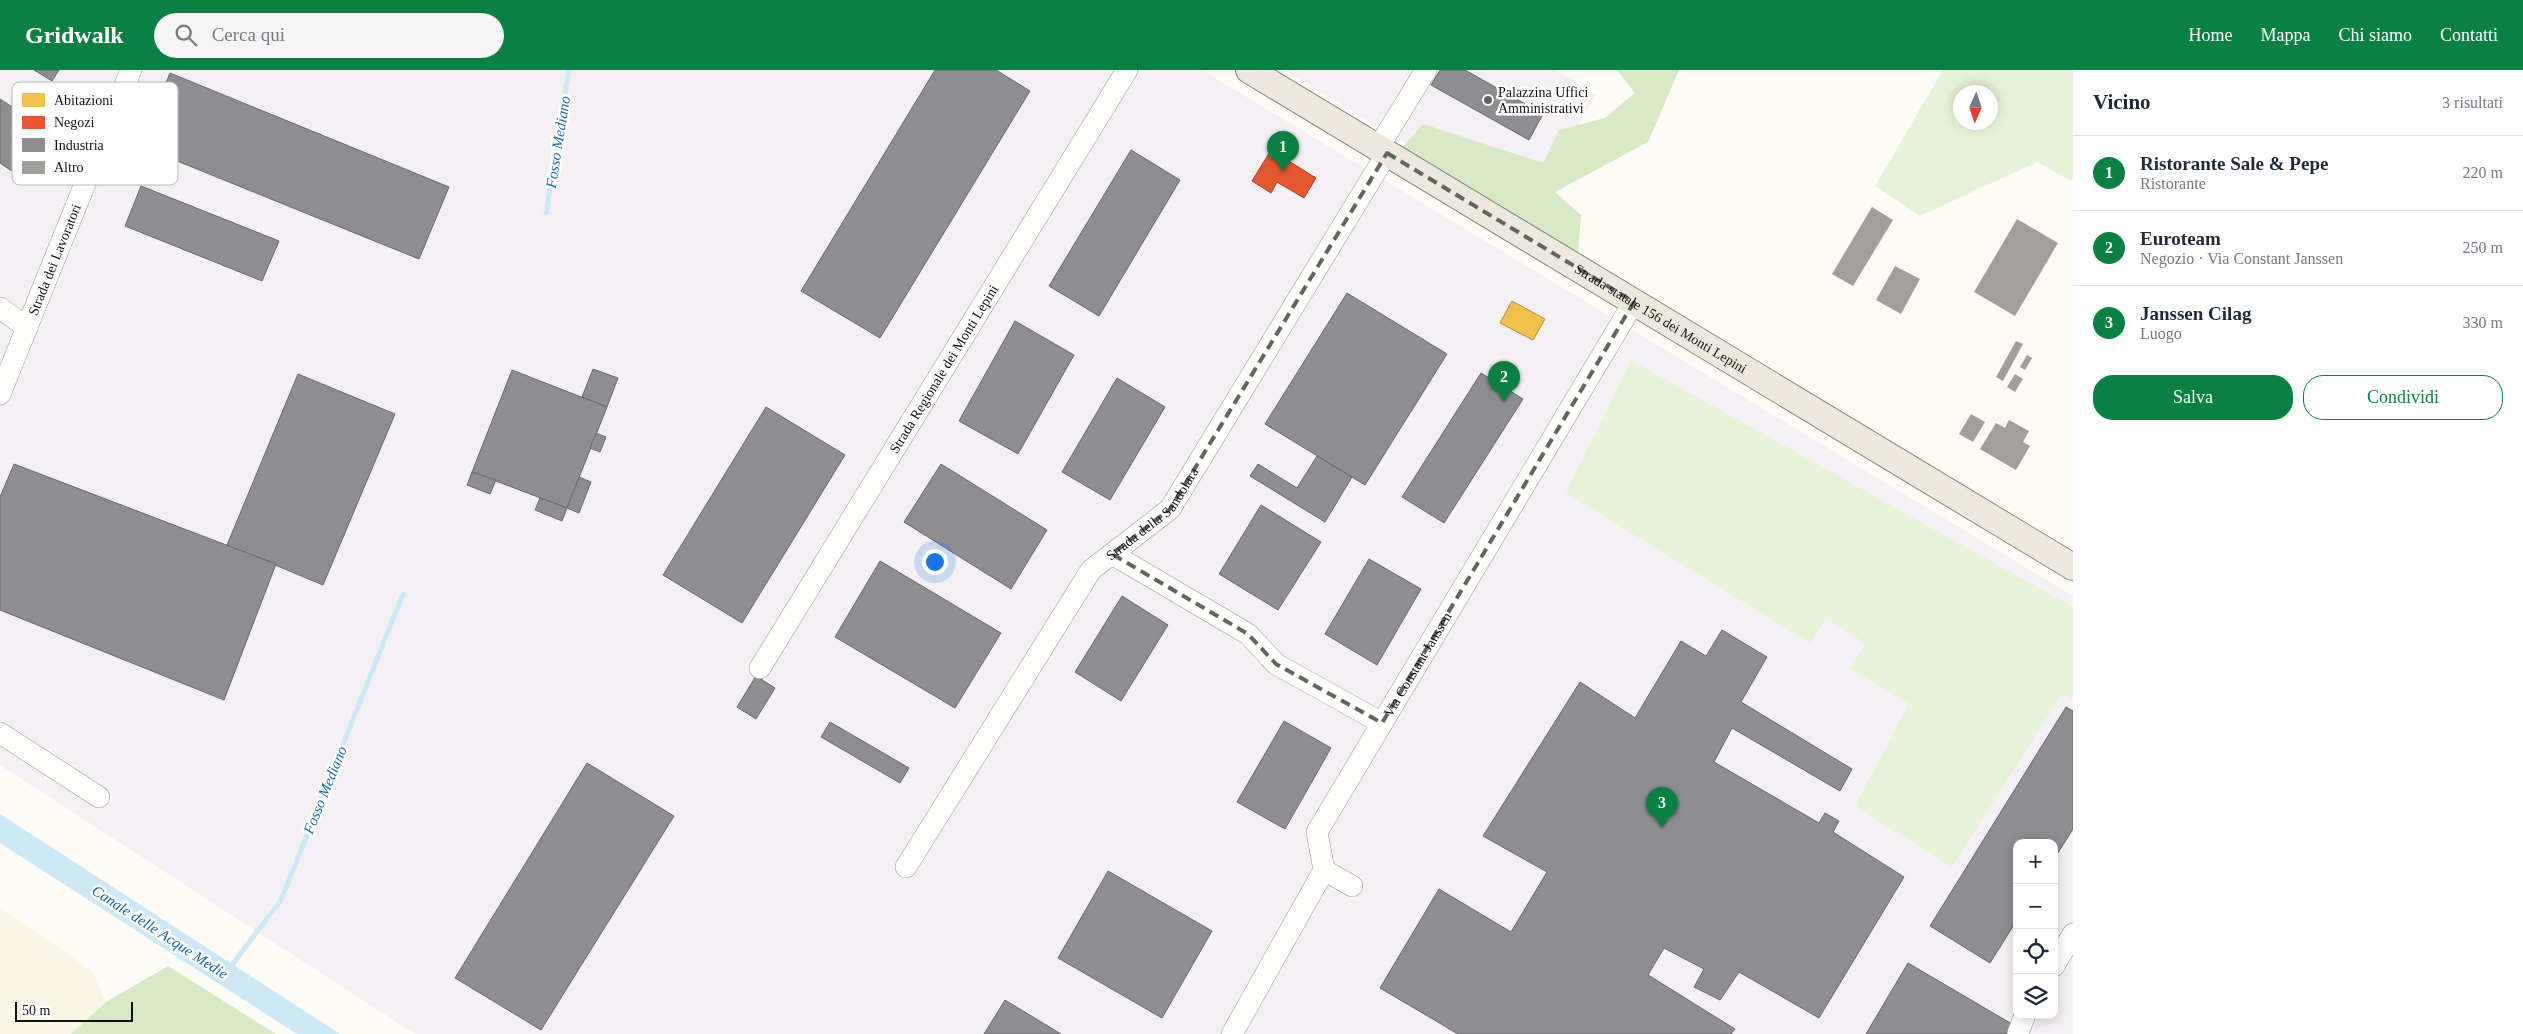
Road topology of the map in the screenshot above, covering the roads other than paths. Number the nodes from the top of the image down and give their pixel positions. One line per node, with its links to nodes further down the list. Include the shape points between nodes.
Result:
1 (131, 70): 5 (street, Strada dei Lavoratori)
2 (1127, 70): 14 (street, Strada Regionale dei Monti Lepini)
3 (1249, 70): 6 (main road, Strada statale 156 dei Monti Lepini)
4 (1422, 72): 6 (street, Strada della Sandolara)
5 (126, 82)
6 (1382, 150): 8 (main road, Strada statale 156 dei Monti Lepini); 12 (street, Strada della Sandolara, via 1170,509)
7 (84, 185): 10 (street, Strada dei Lavoratori)
8 (1634, 302): 13 (main road, Strada statale 156 dei Monti Lepini); 15 (street, Via Constant Janssen)
9 (0, 308): 10 (street)
10 (26, 328): 11 (street, Strada dei Lavoratori)
11 (0, 394)
12 (1112, 554): 15 (street, via 1248,634 1276,664); 18 (street, Strada della Sandolara, via 1091,570)
13 (2073, 567)
14 (760, 668)
15 (1382, 723): 19 (street, Via Constant Janssen, via 1317,832)
16 (0, 733): 17 (street)
17 (99, 798)
18 (906, 867)
19 (1324, 870): 20 (street); 23 (street)
20 (1352, 886)
21 (2073, 934): 22 (street)
22 (2058, 959)
23 (1227, 1033)

